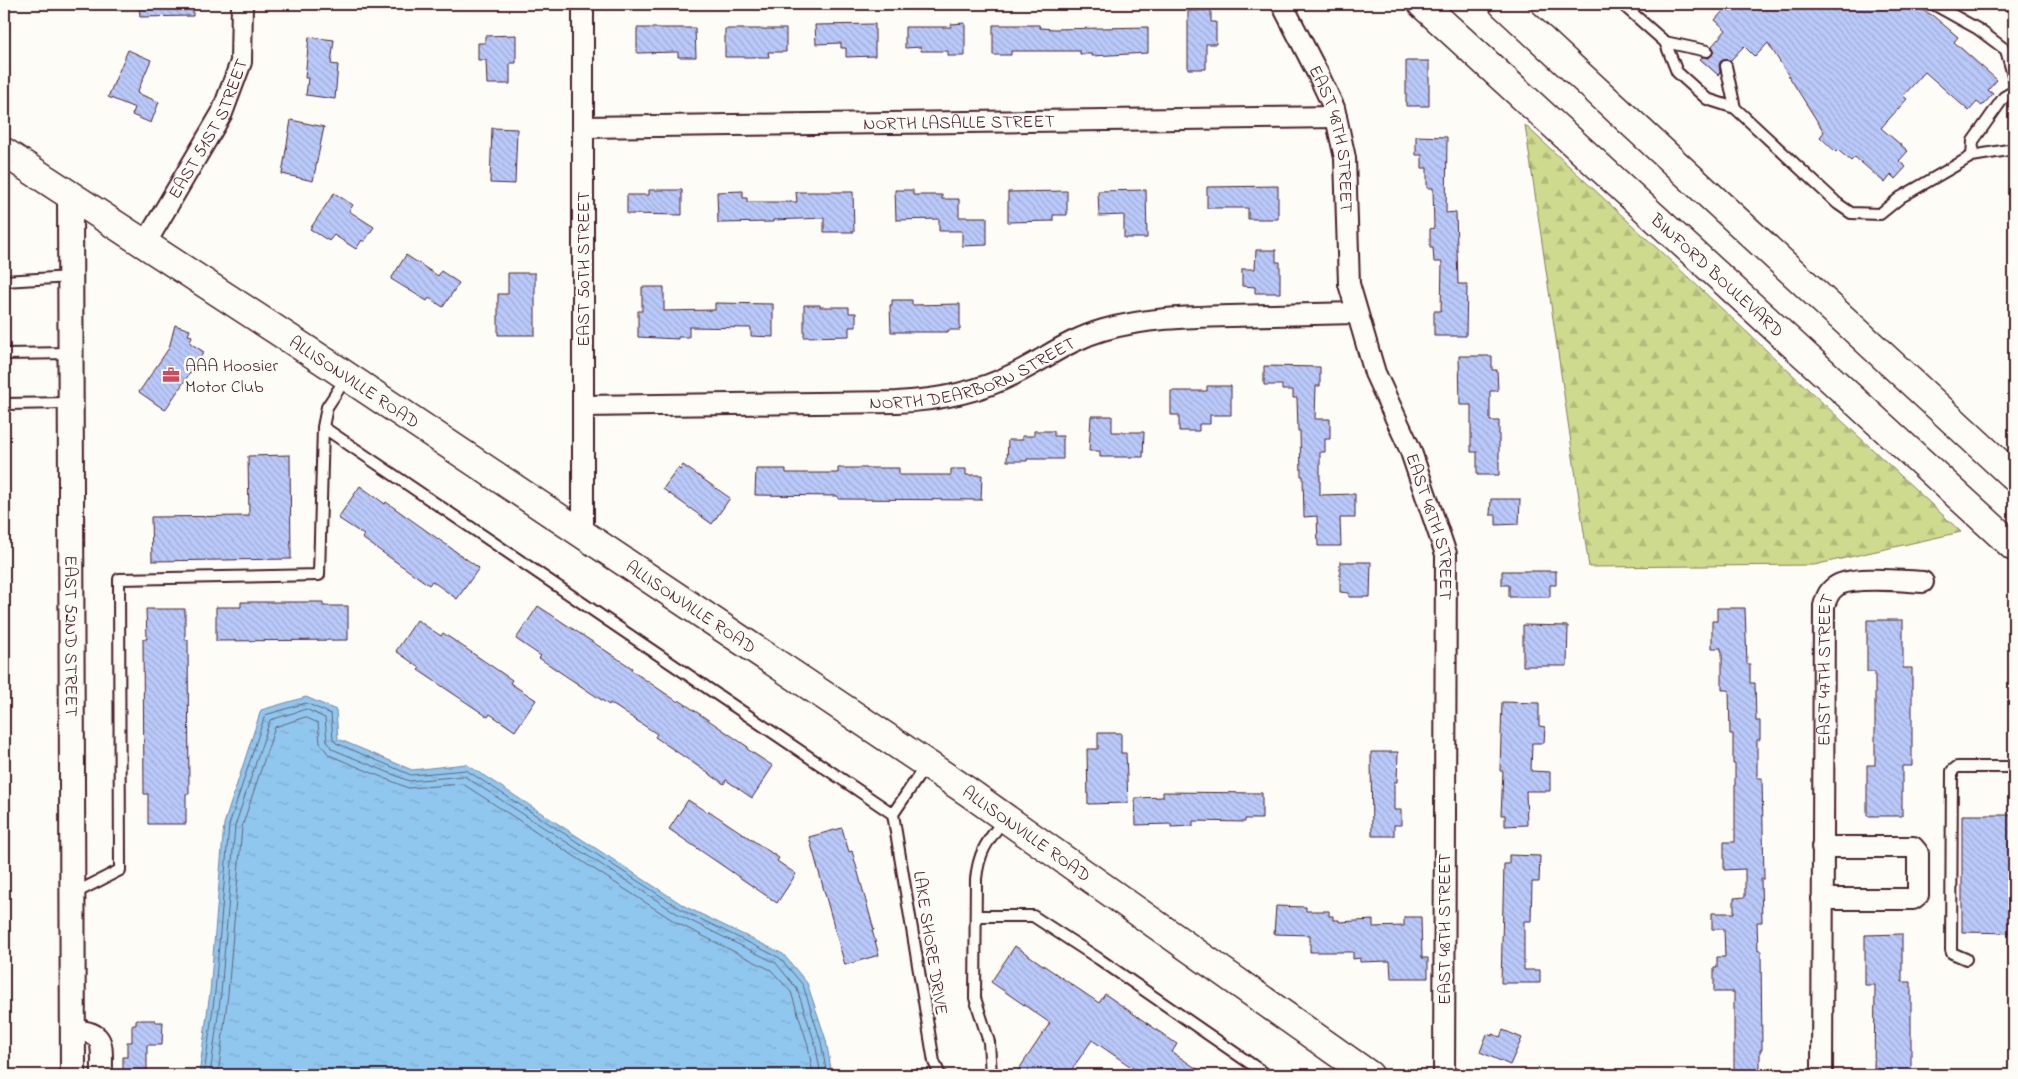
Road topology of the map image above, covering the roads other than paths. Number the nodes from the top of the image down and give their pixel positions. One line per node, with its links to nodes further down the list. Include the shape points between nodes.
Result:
1 (242, 4): 20 (street, EAST 51ST STREET, via 241,62 222,113)
2 (583, 4): 15 (street, EAST 50TH STREET)
3 (1282, 4): 14 (street, EAST 48TH STREET, via 1325,88)
4 (1422, 4): 33 (main road, BINFORD BOULEVARD)
5 (1503, 4): 31 (main road)
6 (1622, 4): 8 (lane)
7 (1933, 4): 11 (lane, via 1978,29 2006,50)
8 (1665, 42): 9 (lane); 13 (lane, via 1677,72 1707,99)
9 (1707, 51)
10 (1726, 66): 13 (lane)
11 (2014, 79)
12 (2014, 91): 18 (lane, via 2004,96 1973,141)
13 (1735, 108): 18 (lane, via 1851,213 1880,214 1901,197)
14 (1336, 117): 15 (street, NORTH LASALLE STREET); 23 (street, EAST 48TH STREET, via 1346,172 1349,284)
15 (583, 127): 29 (street, EAST 50TH STREET)
16 (2014, 149): 18 (lane)
17 (4, 152): 19 (main road, ALLISONVILLE ROAD)
18 (1972, 156)
19 (70, 196): 20 (main road, ALLISONVILLE ROAD); 21 (street, EAST 52ND STREET)
20 (145, 244): 26 (main road, ALLISONVILLE ROAD)
21 (70, 277): 22 (lane); 24 (street, EAST 52ND STREET)
22 (4, 281)
23 (1356, 313): 29 (street, NORTH DEARBORN STREET, via 1136,322 1079,338 980,389 930,400); 51 (street, EAST 48TH STREET, via 1375,373 1410,449 1446,554)
24 (71, 353): 25 (lane); 27 (street, EAST 52ND STREET)
25 (4, 354)
26 (347, 376): 30 (lane, via 327,407); 32 (main road, ALLISONVILLE ROAD)
27 (71, 403): 28 (lane); 40 (street, EAST 52ND STREET)
28 (4, 404)
29 (583, 406): 32 (street, EAST 50TH STREET)
30 (323, 427): 37 (lane); 40 (lane, via 319,575 119,579 120,870)
31 (2014, 476)
32 (583, 534): 35 (main road, ALLISONVILLE ROAD)
33 (2014, 547)
34 (1923, 582): 39 (street, EAST 47TH STREET, via 1848,581 1836,586 1828,595 1824,606)
35 (926, 764): 37 (lane); 38 (main road, ALLISONVILLE ROAD)
36 (2014, 767): 43 (lane, via 1957,767 1952,771 1951,950)
37 (893, 814): 47 (lane, LAKE SHORE DRIVE, via 934,1062)
38 (1005, 818): 42 (lane, via 978,861); 50 (main road, ALLISONVILLE ROAD)
39 (1822, 847): 41 (street, EAST 47TH STREET); 41 (street, via 1913,847 1918,853 1918,895 1912,899)
40 (73, 894): 44 (street, EAST 52ND STREET)
41 (1822, 899): 52 (street, EAST 47TH STREET)
42 (976, 916): 48 (lane, via 975,998 989,1042); 49 (lane, via 1033,916)
43 (1966, 959)
44 (73, 1030): 45 (street, EAST 52ND STREET); 46 (street, via 92,1031 99,1037)
45 (73, 1075)
46 (102, 1075)
47 (940, 1075)
48 (990, 1075)
49 (1267, 1075)
50 (1370, 1075)
51 (1444, 1075)
52 (1822, 1075)

